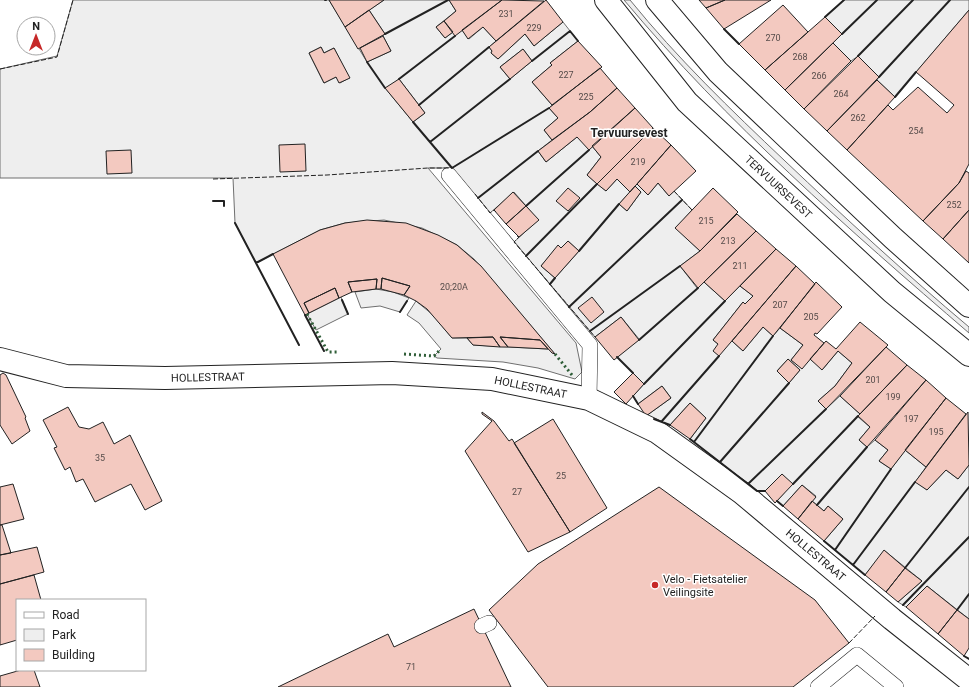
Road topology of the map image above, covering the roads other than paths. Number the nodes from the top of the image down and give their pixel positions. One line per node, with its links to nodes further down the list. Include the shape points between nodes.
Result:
1 (606, 0): 5 (street, TERVUURSEVEST, via 687,102 892,292)
2 (658, 0): 4 (street, via 718,72 893,238)
3 (449, 175): 7 (lane, via 590,345)
4 (969, 306)
5 (969, 355)
6 (0, 359): 7 (street, HOLLESTRAAT, via 66,376 166,378 392,373 492,379)
7 (589, 399): 8 (street, HOLLESTRAAT, via 657,432 742,493)
8 (969, 680)
9 (818, 687): 10 (lane, via 857,655)
10 (896, 687)

